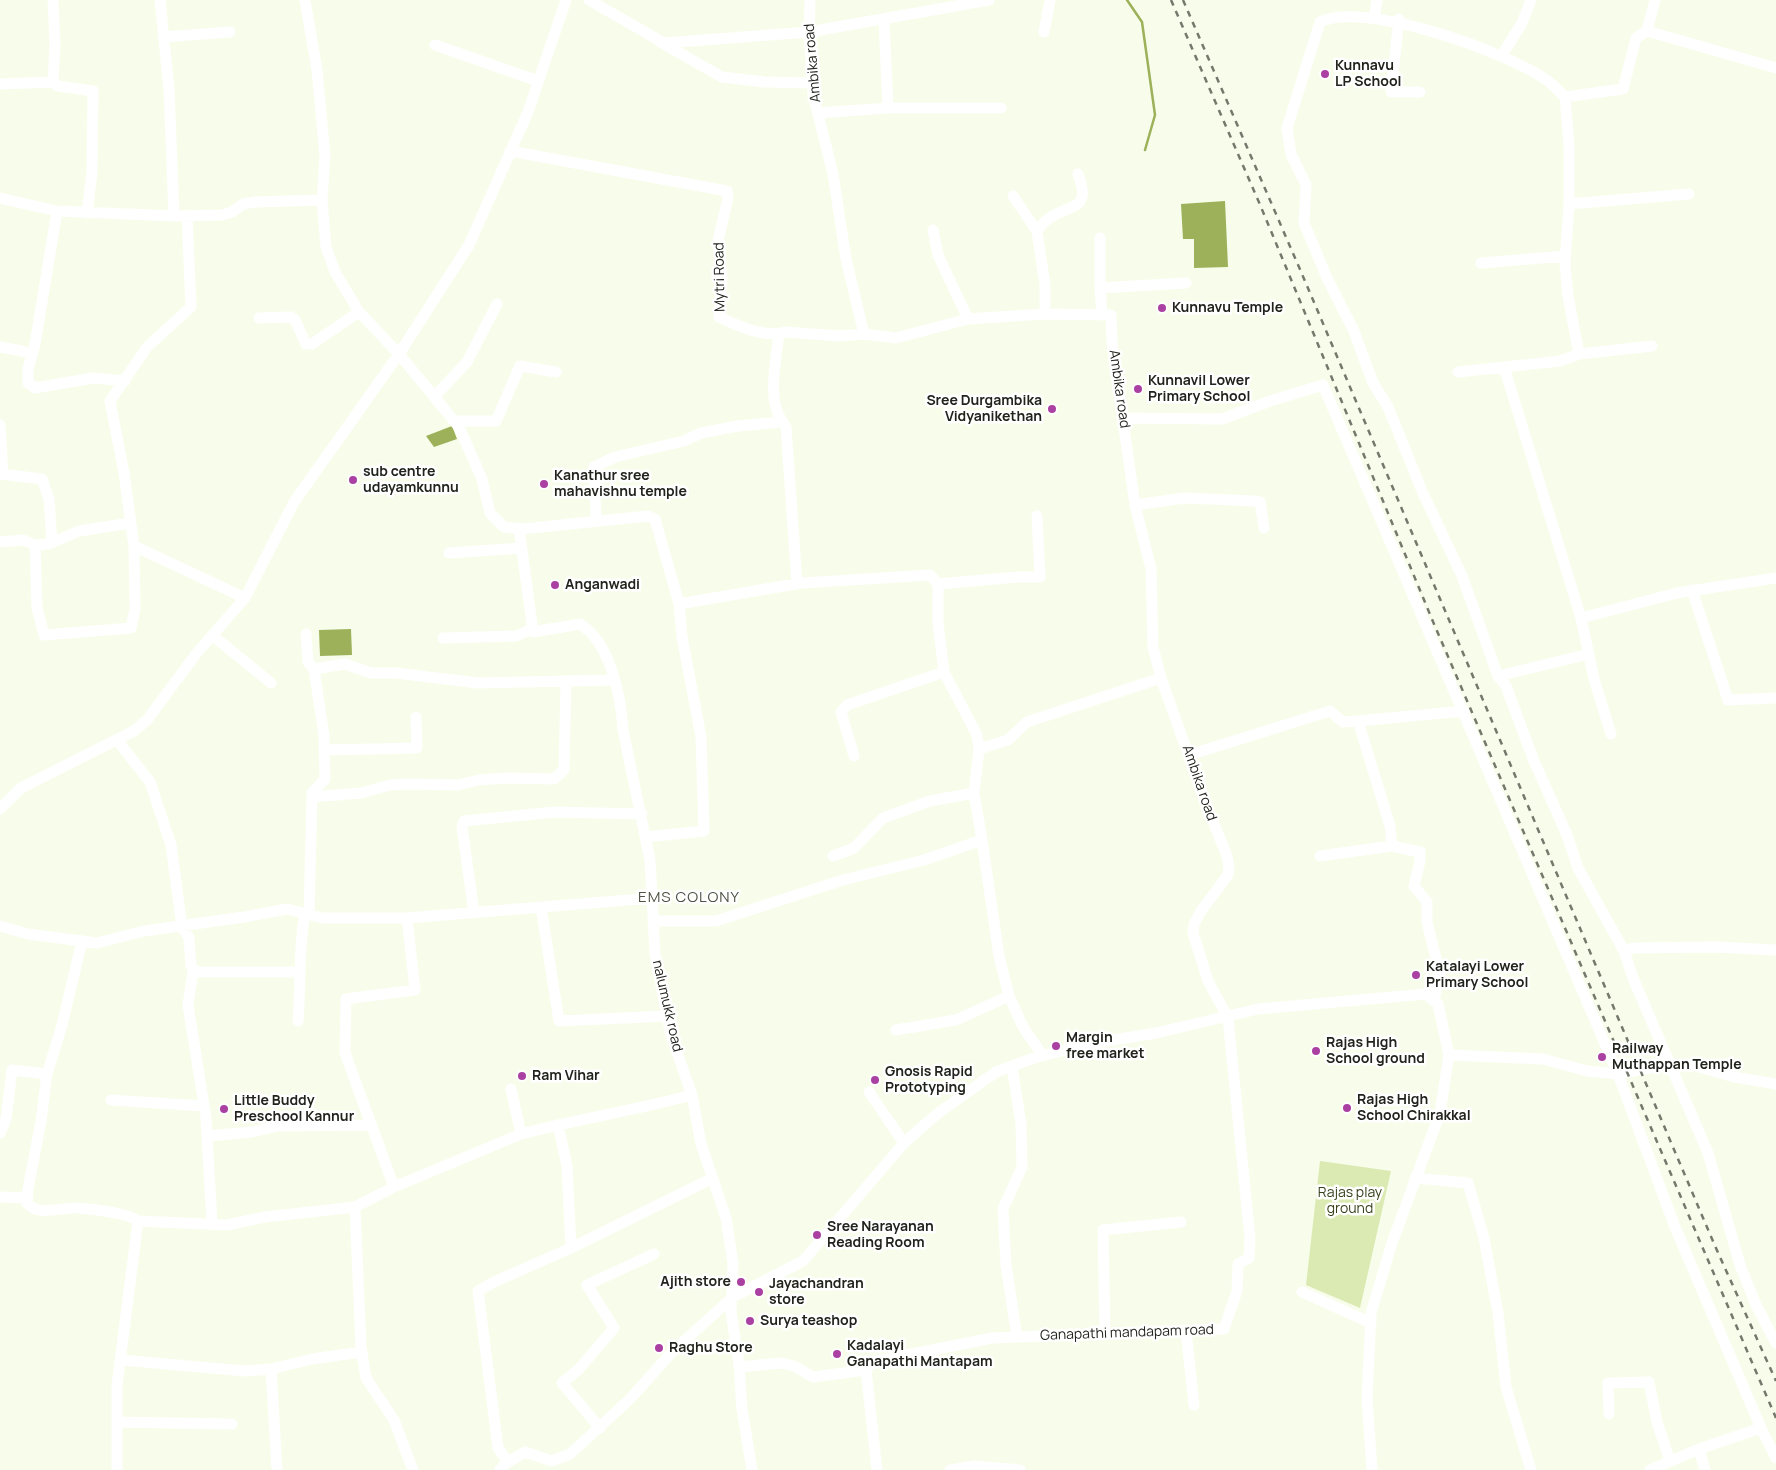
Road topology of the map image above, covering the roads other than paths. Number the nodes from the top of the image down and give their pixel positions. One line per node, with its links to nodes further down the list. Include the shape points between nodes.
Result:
1 (53, 0): 24 (street)
2 (160, 0): 19 (street)
3 (305, 0): 37 (street, via 318,70 324,146)
4 (566, 0): 23 (street)
5 (588, 0): 17 (street, via 664,43); 25 (street, via 722,77)
6 (810, 0): 17 (street, Ambika road)
7 (989, 0): 14 (street)
8 (1050, 0): 18 (street)
9 (1377, 0): 12 (street)
10 (1532, 0): 21 (street)
11 (1655, 0): 15 (street)
12 (1375, 13): 13 (street); 99 (street, via 1329,15 1320,22 1287,128 1291,154 1306,185 1304,223 1462,576)
13 (1398, 19): 21 (street, via 1458,36); 27 (street, via 1391,92)
14 (884, 20): 17 (street); 29 (street)
15 (1647, 31): 22 (street); 28 (street, via 1636,38 1623,89)
16 (230, 32): 19 (street)
17 (809, 32): 25 (street, Ambika road)
18 (1044, 32)
19 (164, 37): 41 (street)
20 (435, 45): 23 (street)
21 (1502, 55): 28 (street, via 1548,81)
22 (1776, 68)
23 (538, 81): 32 (street)
24 (53, 82): 26 (street); 40 (street, via 58,86 93,91 92,172)
25 (814, 83): 31 (street, Ambika road)
26 (0, 84)
27 (1420, 92)
28 (1565, 97): 38 (street)
29 (888, 108): 30 (street); 31 (street)
30 (1001, 108)
31 (818, 113): 57 (street, Ambika road)
32 (510, 151): 56 (street, Mytri Road, via 727,191 718,241 722,278 719,317 744,329); 60 (street, via 469,245)
33 (1078, 174): 44 (street, via 1083,197 1078,204 1048,219)
34 (1688, 194): 38 (street)
35 (1013, 196): 44 (street)
36 (0, 198): 39 (street)
37 (322, 200): 42 (street, via 255,202 243,204 230,213); 51 (street, via 326,247 335,272)
38 (1569, 204): 46 (street)
39 (57, 211): 40 (street); 62 (street)
40 (87, 213): 41 (street)
41 (174, 216): 42 (street)
42 (187, 216): 66 (street, via 191,308 147,347)
43 (933, 230): 55 (street, via 938,255)
44 (1037, 231): 52 (street, via 1045,285)
45 (1100, 238): 49 (street)
46 (1566, 256): 47 (street); 61 (street, via 1568,296)
47 (1480, 263)
48 (1186, 283): 49 (street)
49 (1100, 288): 53 (street)
50 (497, 304): 67 (street, via 466,362)
51 (359, 312): 54 (street, via 312,344 306,344 292,317); 60 (street)
52 (1045, 314): 53 (street); 55 (street)
53 (1102, 315): 68 (street, Ambika road, via 1111,315)
54 (259, 318)
55 (968, 319): 57 (street, via 896,338)
56 (779, 334): 57 (street, Mytri Road); 70 (street, via 773,388 777,417)
57 (864, 334)
58 (1652, 346): 61 (street)
59 (0, 347): 62 (street)
60 (399, 354): 67 (street); 89 (street, via 294,502)
61 (1579, 354): 63 (street, via 1560,361)
62 (32, 355): 66 (street, via 28,382 35,388 93,378)
63 (1504, 367): 65 (street); 91 (street)
64 (556, 372): 69 (street, via 520,366 496,421)
65 (1458, 372)
66 (125, 381): 76 (street, via 110,401)
67 (434, 397): 69 (street)
68 (1122, 418): 73 (street, Ambika road); 105 (street, via 1222,419 1323,385)
69 (454, 421): 77 (street, via 482,479 490,513 504,527)
70 (781, 422): 75 (street, via 701,433 684,441 615,457 594,467); 86 (street, via 786,426)
71 (0, 426): 72 (street)
72 (2, 474): 80 (street, via 42,479 49,500)
73 (1135, 505): 78 (street, via 1192,498 1260,502); 100 (street, Ambika road, via 1151,569 1154,648)
74 (1038, 516): 87 (street, via 1040,577)
75 (596, 520): 77 (street); 90 (street, via 648,516 655,519)
76 (131, 523): 80 (street, via 79,531); 82 (street)
77 (519, 528): 83 (street)
78 (1264, 528)
79 (0, 542): 81 (street, via 23,540)
80 (52, 543): 81 (street)
81 (35, 545): 82 (street, via 37,608 44,635 131,628 135,609)
82 (134, 546): 89 (street)
83 (522, 548): 84 (street); 92 (street)
84 (448, 552)
85 (1776, 578): 88 (street)
86 (797, 584): 87 (street, via 930,575); 90 (street)
87 (938, 584): 98 (street, via 938,623)
88 (1692, 590): 91 (street); 104 (street, via 1728,700)
89 (245, 598): 94 (street)
90 (679, 604): 118 (street, via 701,737 704,831)
91 (1581, 618): 96 (street)
92 (532, 629): 95 (street, nalumukk road, via 516,636); 102 (street, nalumukk road, via 533,632 580,624 591,631 607,657)
93 (306, 634): 97 (street, via 308,662)
94 (212, 635): 103 (street); 109 (street, via 147,720)
95 (443, 638)
96 (1589, 654): 99 (street); 108 (street)
97 (314, 669): 101 (street, via 345,664 370,673 478,683); 111 (street)
98 (944, 672): 110 (street, via 977,735); 113 (street, via 847,705 841,712)
99 (1498, 676): 133 (street, via 1506,686 1578,868)
100 (1161, 678): 110 (street, via 1028,722 1008,740); 112 (street, Ambika road)
101 (566, 680): 102 (street); 115 (street, via 564,770 554,779 505,778 458,784 398,784 361,793)
102 (613, 680): 117 (street, nalumukk road)
103 (271, 683)
104 (1776, 698)
105 (1464, 711): 107 (street); 148 (street)
106 (416, 717): 111 (street, via 417,748)
107 (1358, 721): 112 (street, via 1343,722 1330,711); 120 (street, via 1390,826)
108 (1611, 734)
109 (117, 740): 116 (street, via 21,788); 130 (street, via 150,782 171,845)
110 (979, 749): 114 (street)
111 (324, 750): 115 (street, via 325,779)
112 (1189, 754): 139 (street, Ambika road, via 1229,868 1228,875 1201,911 1192,933 1208,981)
113 (854, 756)
114 (974, 793): 119 (street); 121 (street, via 930,801 883,818 854,848)
115 (312, 797): 126 (street)
116 (0, 809)
117 (642, 814): 118 (street, nalumukk road); 125 (street, via 555,812 464,821 462,827)
118 (646, 837): 123 (street, nalumukk road)
119 (982, 840): 128 (street, via 716,921); 136 (street, via 999,956)
120 (1392, 846): 122 (street); 137 (street, via 1420,852 1414,886 1427,902 1427,922 1440,975)
121 (833, 856)
122 (1320, 856)
123 (652, 898): 124 (street); 128 (street, nalumukk road)
124 (541, 907): 125 (street); 138 (street, via 559,1021)
125 (474, 913): 127 (street)
126 (307, 914): 127 (street, via 323,918); 130 (street, via 287,909); 135 (street, via 300,942)
127 (407, 918): 155 (street, via 415,990 346,999 345,1054)
128 (653, 921): 138 (street, nalumukk road, via 655,954)
129 (0, 926): 131 (street, via 28,934)
130 (182, 927): 131 (street, via 144,931 97,943); 134 (street, via 189,938 191,966)
131 (82, 941): 147 (street, via 62,1026)
132 (1776, 950): 133 (street, via 1715,947 1633,948)
133 (1624, 951): 144 (street)
134 (196, 972): 135 (street); 154 (street, via 193,972 188,1004)
135 (300, 972): 140 (street)
136 (1009, 996): 141 (street, via 956,1020); 143 (street, via 1023,1027)
137 (1434, 1000): 139 (street, via 1426,994 1258,1009); 142 (street, via 1438,1004)
138 (667, 1016): 152 (street, nalumukk road)
139 (1228, 1018): 143 (street, via 1088,1044); 175 (street, Ganapathi mandapam road, via 1250,1238 1249,1258 1238,1264 1237,1291 1224,1329)
140 (298, 1021)
141 (896, 1030)
142 (1449, 1055): 148 (street, via 1542,1059 1587,1071); 162 (street, via 1440,1113)
143 (1043, 1056): 145 (street)
144 (1670, 1065): 148 (street); 149 (street, via 1696,1066); 178 (street, via 1708,1153 1740,1265)
145 (1012, 1066): 160 (street, via 937,1114); 177 (street, via 1021,1124 1022,1167 1003,1208 1006,1265)
146 (6, 1074): 147 (street, via 12,1070); 157 (street, via 6,1118)
147 (46, 1074): 165 (street, via 41,1121)
148 (1618, 1074): 189 (street, via 1675,1227)
149 (1776, 1084)
150 (511, 1089): 158 (street)
151 (869, 1092): 160 (street)
152 (692, 1095): 156 (street); 161 (street, nalumukk road, via 701,1144)
153 (111, 1100): 154 (street)
154 (204, 1106): 159 (street)
155 (372, 1125): 159 (street, via 278,1126); 163 (street)
156 (558, 1125): 158 (street); 170 (street, via 567,1166)
157 (0, 1133)
158 (521, 1134): 163 (street)
159 (207, 1136): 169 (street)
160 (904, 1142): 173 (street, via 803,1261)
161 (713, 1178): 170 (street); 173 (street, nalumukk road, via 726,1218 733,1263)
162 (1415, 1178): 174 (street, via 1392,1243 1371,1313); 203 (street, via 1468,1183 1484,1238 1497,1304 1506,1387)
163 (394, 1187): 166 (street)
164 (0, 1197): 165 (street)
165 (26, 1198): 167 (street, via 29,1206 34,1208 76,1208 128,1216)
166 (355, 1207): 169 (street, via 227,1225); 179 (street)
167 (138, 1221): 169 (street); 180 (street)
168 (1181, 1222): 176 (street, via 1103,1230)
169 (212, 1224)
170 (571, 1248): 194 (street, via 478,1291 498,1448)
171 (654, 1254): 188 (street, via 587,1285 614,1328 579,1369 562,1383)
172 (1302, 1292): 174 (street)
173 (733, 1297): 181 (street, nalumukk road, via 731,1312); 188 (street, via 673,1351)
174 (1371, 1323): 202 (street, via 1367,1399)
175 (1186, 1331): 176 (street, Ganapathi mandapam road); 184 (street)
176 (1105, 1334): 177 (street, Ganapathi mandapam road)
177 (1017, 1337): 183 (street, Ganapathi mandapam road, via 917,1351 872,1362)
178 (1776, 1342)
179 (362, 1352): 182 (street); 197 (street, via 366,1378 394,1420)
180 (121, 1360): 182 (street, via 245,1371); 186 (street)
181 (739, 1367): 183 (street, via 781,1363 812,1376); 198 (street, nalumukk road)
182 (271, 1369): 196 (street)
183 (866, 1370): 199 (street)
184 (1194, 1406)
185 (1609, 1414): 192 (street, via 1608,1383 1649,1382 1660,1435)
186 (117, 1422): 187 (street); 195 (street)
187 (232, 1424)
188 (600, 1428): 193 (street, via 570,1454)
189 (1761, 1428): 190 (street); 191 (street)
190 (1699, 1449): 192 (street); 205 (street)
191 (1776, 1458)
192 (1670, 1461): 204 (street)
193 (551, 1465): 194 (street, via 524,1452)
194 (504, 1466)
195 (117, 1470)
196 (277, 1470)
197 (413, 1470)
198 (752, 1470)
199 (877, 1470)
200 (950, 1470): 201 (street, via 974,1466)
201 (1020, 1470)
202 (1372, 1470)
203 (1531, 1470)
204 (1650, 1470)
205 (1704, 1470)

